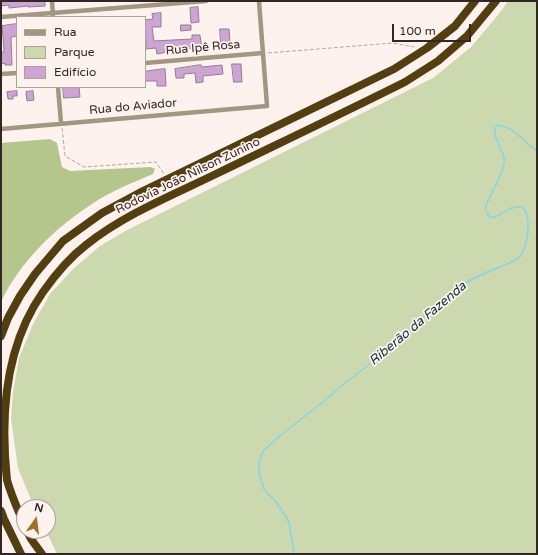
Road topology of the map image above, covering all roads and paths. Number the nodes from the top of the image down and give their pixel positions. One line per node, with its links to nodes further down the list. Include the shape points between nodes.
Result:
1 (52, 1): 6 (street)
2 (206, 1): 6 (street)
3 (259, 1): 11 (street)
4 (475, 1): 18 (highway, Rodovia João Nilson Zunino, via 455,26 394,69)
5 (496, 1): 20 (highway, Rodovia João Nilson Zunino, via 467,36 438,61 405,82 132,215 85,245 56,274 32,309 19,336 3,390 1,438 7,480)
6 (53, 15): 8 (street)
7 (16, 16): 9 (street)
8 (27, 16)
9 (1, 17)
10 (419, 48): 11 (path, via 393,43)
11 (262, 53): 12 (street, Rua Ipê Rosa); 16 (street, Rua do Aviador, via 267,106)
12 (146, 62)
13 (16, 73): 14 (street)
14 (1, 74)
15 (58, 88): 16 (street)
16 (61, 124): 17 (street, Rua do Aviador); 18 (path, via 65,156 84,167 156,162)
17 (1, 128)
18 (168, 179): 19 (highway, Rodovia João Nilson Zunino, via 102,213 62,241 20,296)
19 (1, 336)
20 (16, 503)
21 (1, 511): 23 (highway)
22 (31, 539): 24 (highway)
23 (21, 554)
24 (42, 554)

